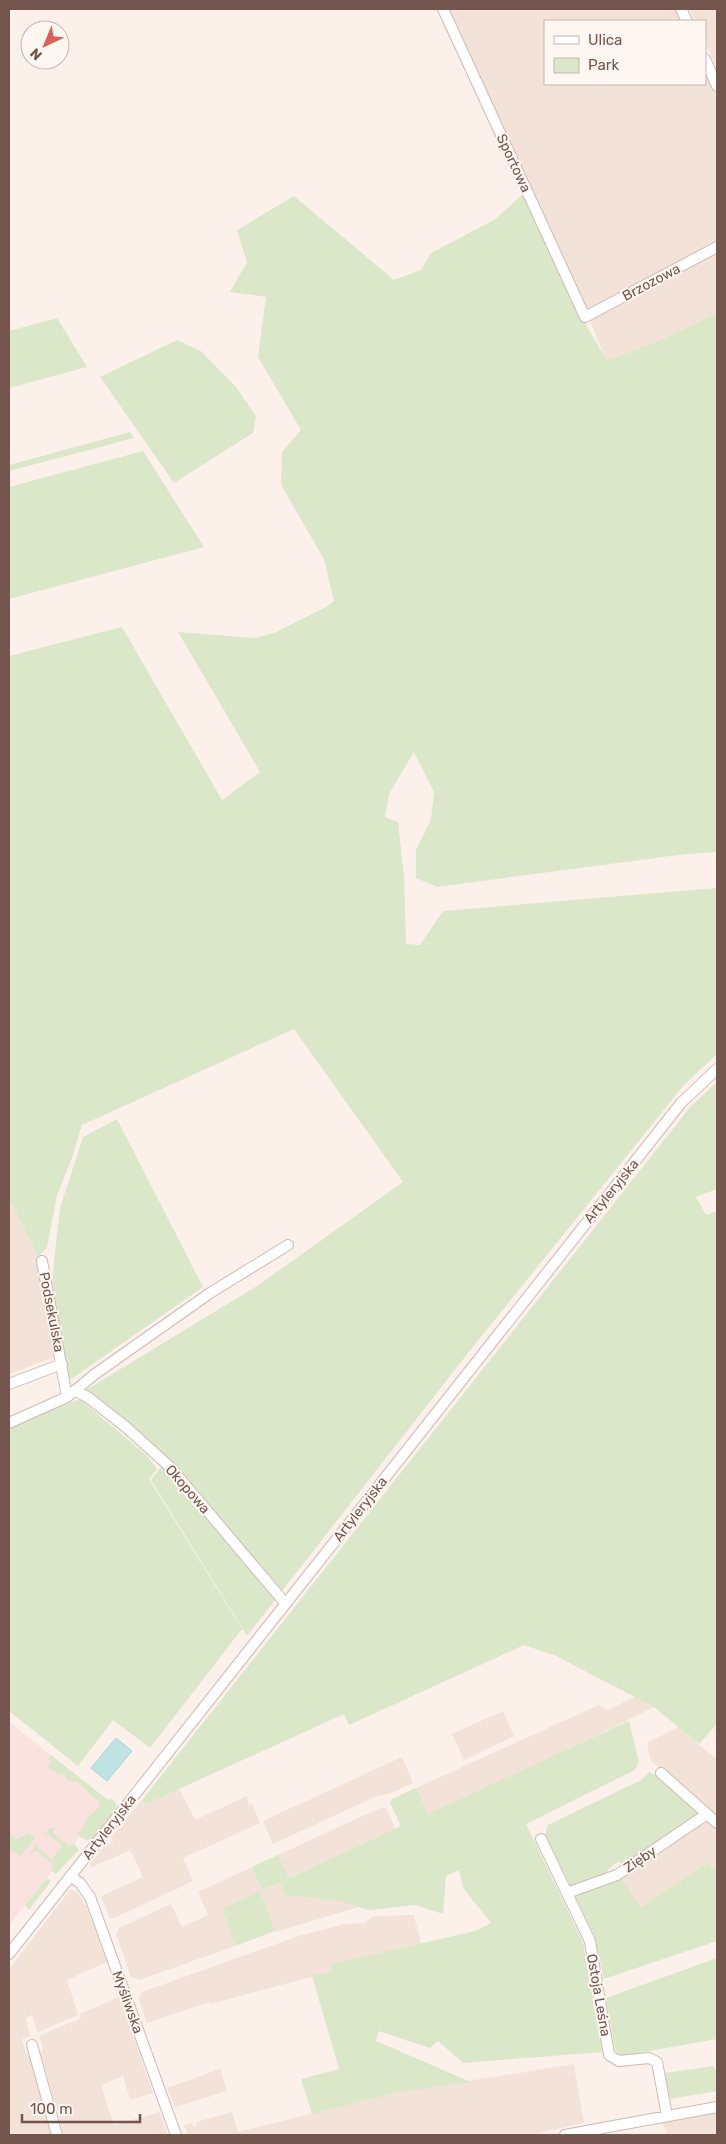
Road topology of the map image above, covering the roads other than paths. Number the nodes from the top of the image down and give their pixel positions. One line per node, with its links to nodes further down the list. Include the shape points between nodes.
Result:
1 (443, 9): 5 (street, Sportowa)
2 (706, 61): 3 (street)
3 (717, 86)
4 (717, 246): 5 (street, Brzozowa)
5 (586, 317)
6 (717, 1070): 13 (street, Artyleryjska, via 681,1103)
7 (288, 1245): 11 (street, via 210,1293 95,1374)
8 (42, 1261): 9 (street, Podsekulska)
9 (62, 1364): 10 (street, Podsekulska); 11 (street, Podsekulska)
10 (9, 1384)
11 (72, 1394): 12 (street); 13 (street, Okopowa, via 89,1398 171,1468)
12 (9, 1423)
13 (285, 1603): 18 (street, Artyleryjska)
14 (661, 1773): 15 (street)
15 (707, 1814): 16 (street); 19 (street, Zięby, via 617,1875)
16 (717, 1823)
17 (541, 1839): 19 (street, Ostoja Leśna)
18 (70, 1876): 20 (street, Artyleryjska); 25 (street, Myśliwska, via 80,1883 93,1905)
19 (567, 1893): 23 (street, Ostoja Leśna, via 590,1941 609,2055 619,2062 649,2058 657,2062)
20 (9, 1954)
21 (32, 2045): 24 (street)
22 (717, 2107): 23 (street)
23 (667, 2116): 26 (street)
24 (57, 2135)
25 (176, 2135)
26 (565, 2135)

